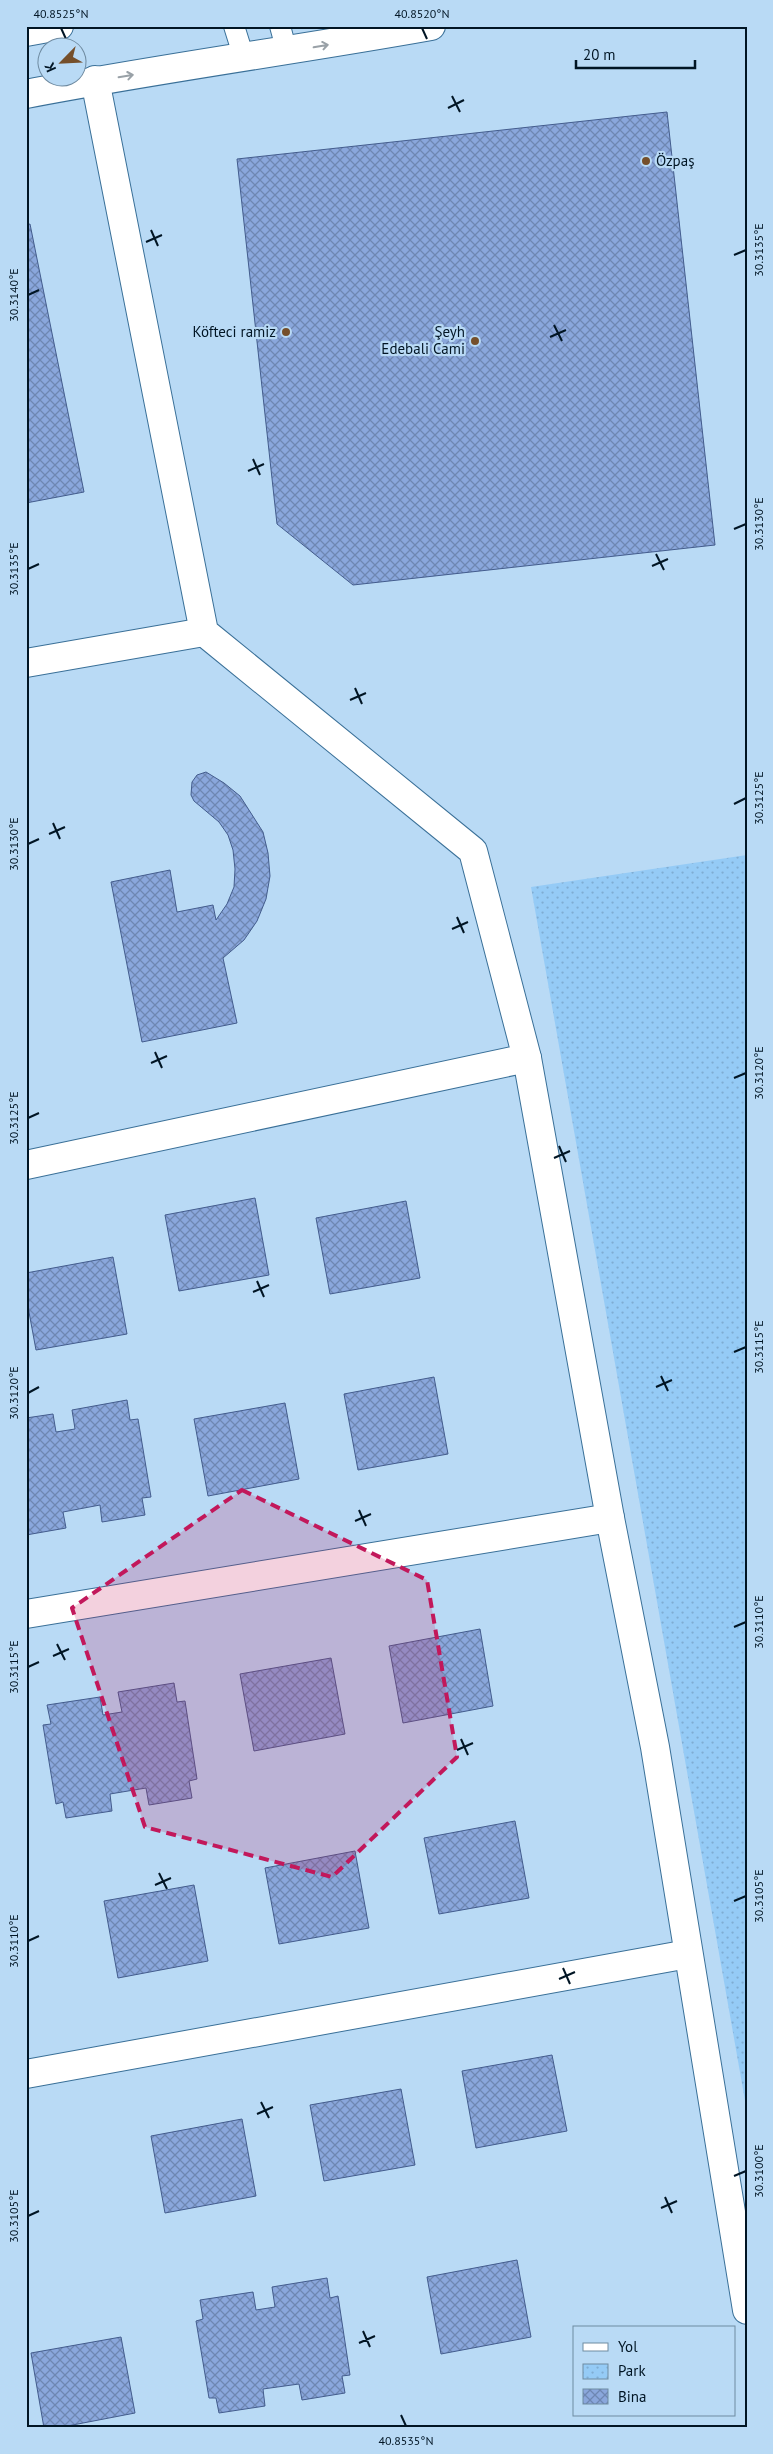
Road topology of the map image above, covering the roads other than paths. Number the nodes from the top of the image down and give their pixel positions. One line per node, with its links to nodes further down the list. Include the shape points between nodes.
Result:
1 (59, 26): 4 (street)
2 (234, 26): 6 (lane)
3 (431, 26): 5 (street, one-way to 3)
4 (26, 32)
5 (283, 39): 6 (street)
6 (244, 58): 7 (street, one-way to 6)
7 (95, 80): 8 (street); 9 (street)
8 (26, 94)
9 (204, 632): 10 (street); 11 (street, via 473,850)
10 (26, 662)
11 (527, 1058): 12 (street); 13 (street)
12 (26, 1165)
13 (610, 1518): 14 (street); 15 (street, via 655,1747)
14 (26, 1614)
15 (688, 1954): 16 (street); 17 (street)
16 (26, 2074)
17 (747, 2310)

